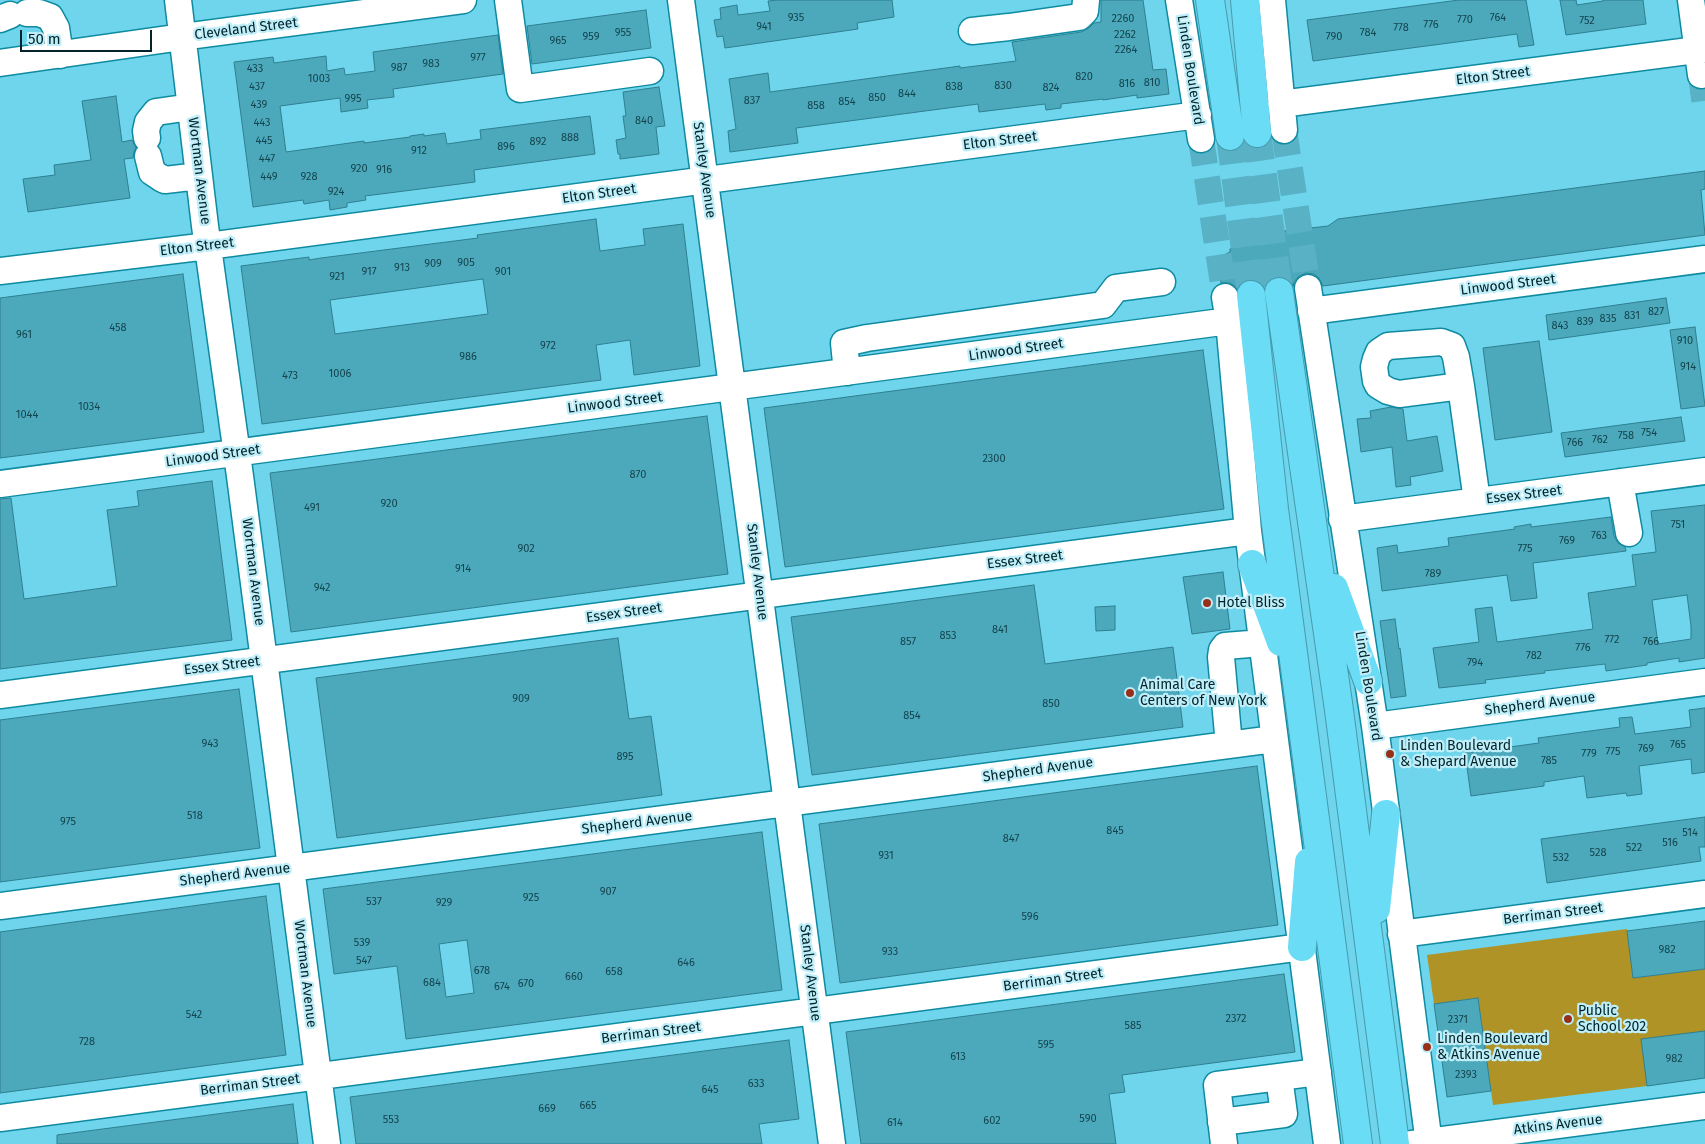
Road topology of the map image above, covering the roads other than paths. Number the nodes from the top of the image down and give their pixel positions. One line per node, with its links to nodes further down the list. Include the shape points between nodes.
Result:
1 (178, 0): 15 (street, Wortman Avenue)
2 (463, 0): 15 (street, Cleveland Street)
3 (508, 0): 19 (street, via 520,89)
4 (682, 0): 28 (street, Stanley Avenue)
5 (1086, 0): 14 (street, via 1086,11 1079,16)
6 (1179, 0): 23 (street, Linden Boulevard)
7 (1210, 0): 26 (highway)
8 (1246, 0): 13 (highway)
9 (1252, 0): 13 (highway)
10 (1272, 0): 21 (street)
11 (1691, 0): 16 (street)
12 (12, 16): 17 (street, via 38,13 50,17 56,28)
13 (1249, 27): 25 (highway)
14 (972, 31)
15 (182, 37): 17 (street, Cleveland Street); 22 (street, Wortman Avenue)
16 (1701, 49): 20 (street); 21 (street, Elton Street)
17 (60, 55): 18 (street, Cleveland Street)
18 (0, 63)
19 (650, 71)
20 (1701, 75)
21 (1281, 104): 24 (street)
22 (191, 107): 27 (street, Wortman Avenue); 27 (street, via 156,112 148,122 147,147 152,172 161,178)
23 (1200, 127): 28 (street, Elton Street)
24 (1284, 130)
25 (1257, 133)
26 (1230, 136)
27 (199, 176): 29 (street, Wortman Avenue)
28 (705, 180): 29 (street, Elton Street); 38 (street, Stanley Avenue)
29 (208, 246): 31 (street, Elton Street); 39 (street, Wortman Avenue)
30 (1705, 259): 34 (street, Linwood Street)
31 (0, 271)
32 (1162, 282): 36 (street, via 1116,288 1103,305 844,343)
33 (1279, 292): 47 (highway)
34 (1309, 299): 44 (street, Linden Boulevard)
35 (1235, 305): 36 (street, Linwood Street); 45 (street); 54 (highway, via 1274,508)
36 (847, 372): 38 (street, Linwood Street)
37 (1461, 386): 43 (street)
38 (733, 388): 39 (street, Linwood Street); 49 (street, Stanley Avenue)
39 (237, 453): 42 (street, Linwood Street); 51 (street, Wortman Avenue)
40 (1705, 471): 41 (street, Essex Street)
41 (1620, 482): 43 (street, Essex Street); 46 (street)
42 (0, 484)
43 (1477, 501): 44 (street, Essex Street)
44 (1342, 519): 52 (street, Linden Boulevard)
45 (1248, 531): 48 (street); 49 (street, Essex Street)
46 (1629, 533)
47 (1316, 538): 52 (highway); 67 (highway)
48 (1252, 564): 50 (street); 54 (highway)
49 (760, 595): 51 (street, Essex Street); 59 (street, Stanley Avenue)
50 (1262, 643): 57 (street); 58 (street, via 1225,646 1222,650)
51 (264, 660): 55 (street, Essex Street); 62 (street, Wortman Avenue)
52 (1368, 681): 56 (street, Linden Boulevard)
53 (1705, 682): 56 (street, Shepherd Avenue)
54 (1298, 689): 60 (highway)
55 (0, 695)
56 (1375, 726): 61 (street, Linden Boulevard)
57 (1274, 739): 58 (street, Shepherd Avenue); 66 (street)
58 (1228, 745): 59 (street, Shepherd Avenue)
59 (788, 803): 62 (street, Shepherd Avenue); 68 (street, Stanley Avenue)
60 (1314, 808): 66 (highway); 79 (highway)
61 (1386, 814): 65 (street, Linden Boulevard); 67 (highway)
62 (292, 868): 64 (street, Shepherd Avenue); 70 (street, Wortman Avenue)
63 (1705, 894): 65 (street, Berriman Street)
64 (0, 906)
65 (1401, 934): 75 (street, Linden Boulevard)
66 (1302, 947): 68 (street, Berriman Street); 69 (street)
67 (1371, 955): 80 (highway)
68 (815, 1011): 70 (street, Berriman Street); 77 (street, Stanley Avenue)
69 (1318, 1072): 71 (street); 78 (street)
70 (318, 1076): 73 (street, Berriman Street); 76 (street, Wortman Avenue)
71 (1279, 1077): 74 (street, via 1284,1114); 74 (street, via 1216,1085)
72 (1705, 1106): 75 (street, Atkins Avenue)
73 (0, 1118)
74 (1223, 1133)
75 (1423, 1143)
76 (327, 1144)
77 (832, 1144)
78 (1327, 1144)
79 (1358, 1144)
80 (1395, 1144)

